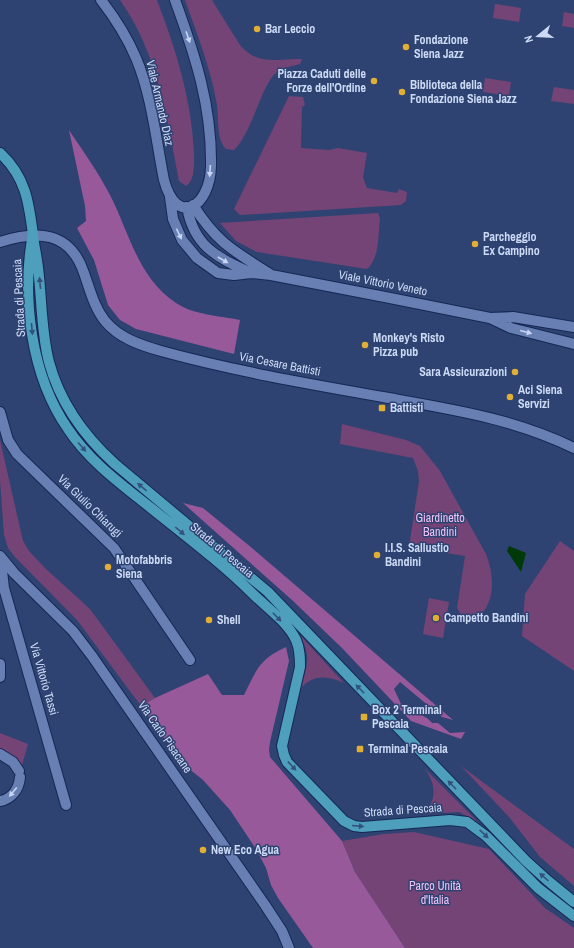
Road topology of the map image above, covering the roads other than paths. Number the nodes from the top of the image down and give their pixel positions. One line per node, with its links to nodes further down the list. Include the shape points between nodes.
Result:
1 (101, 0): 4 (street, Viale Armando Diaz, via 128,41 140,68)
2 (175, 0): 5 (street, one-way to 5, via 198,65 206,100 211,168 205,195)
3 (0, 153): 6 (main road, via 17,174 27,196)
4 (170, 197): 5 (street, via 178,205); 8 (street, Viale Vittorio Veneto, one-way to 8, via 176,227 184,244 197,258 218,273)
5 (190, 206): 8 (street, Viale Vittorio Veneto, one-way to 8, via 193,231 203,245 214,254); 9 (street, Viale Vittorio Veneto, via 222,242)
6 (33, 234): 7 (street); 14 (street, Via Cesare Battisti, via 58,240 71,249 80,263 100,314 115,331 136,343 290,380 487,416 524,427); 22 (main road, Strada di Pescaia, one-way to 6, via 526,861 264,588 115,464 85,434 65,402 49,362 44,340); 23 (main road, Strada di Pescaia, one-way to 23, via 28,263 34,344 44,384 73,437 100,466 248,588 288,628 296,640 300,667 282,746 287,762 350,825 455,819 471,824 538,888)
7 (0, 242)
8 (251, 274): 9 (street, Viale Vittorio Veneto)
9 (271, 275): 10 (street, Viale Vittorio Veneto)
10 (490, 318): 11 (street, Viale Vittorio Veneto, via 514,316); 12 (street, Viale Vittorio Veneto, one-way to 12, via 511,328)
11 (574, 327)
12 (574, 344)
13 (0, 412): 16 (street, Via Giulio Chiarugi, via 8,440 17,454 111,544)
14 (574, 448)
15 (1, 558): 21 (street, Via Vittorio Tassi, via 4,588); 24 (street, Via Carlo Pisacane, via 72,631 92,656 265,905 282,931)
16 (190, 660)
17 (0, 664): 18 (street)
18 (0, 677)
19 (0, 754): 20 (street, one-way to 20, via 13,762 19,774 18,786 12,795)
20 (0, 801)
21 (66, 805)
22 (574, 902)
23 (574, 916)
24 (289, 948)

